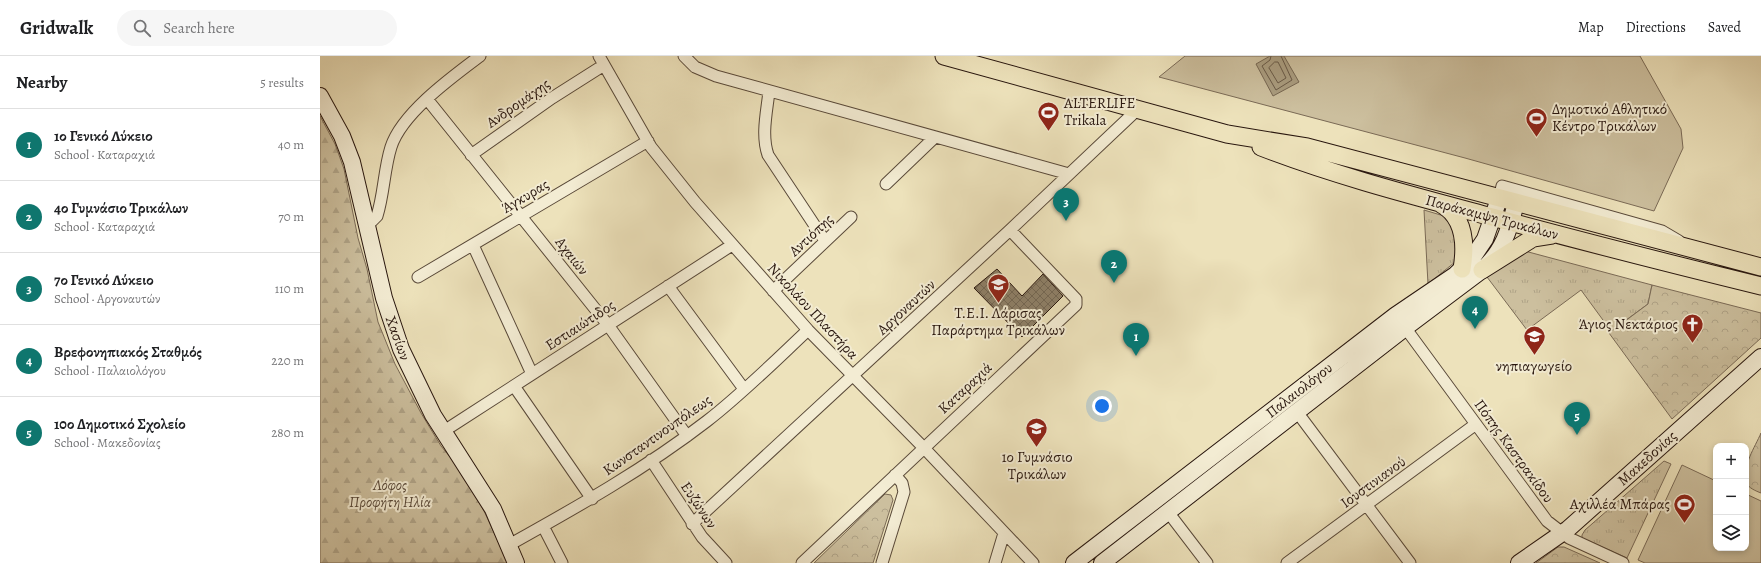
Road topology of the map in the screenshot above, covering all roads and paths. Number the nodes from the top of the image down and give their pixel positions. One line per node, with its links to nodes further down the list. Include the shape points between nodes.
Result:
1 (480, 56): 7 (street)
2 (684, 56): 5 (street, via 692,65 705,72)
3 (944, 56): 8 (main road, Παράκαμψη Τρικάλων)
4 (602, 60): 11 (street, Νικολάου Πλαστήρα); 12 (street, Ανδρομάχης)
5 (769, 91): 10 (street); 25 (street, via 765,135 768,155)
6 (320, 96): 21 (main road, Χασίων, via 347,148 356,174)
7 (427, 99): 12 (street, Αχαιών); 21 (street, via 407,121 393,142 387,160 377,216)
8 (1138, 109): 9 (main road, Παράκαμψη Τρικάλων); 13 (street, Αργοναυτών)
9 (1227, 134): 16 (main road, Παράκαμψη Τρικάλων, via 1307,148); 17 (main road, Παράκαμψη Τρικάλων, via 1302,163)
10 (935, 137): 13 (street); 14 (street)
11 (648, 141): 18 (street, Άγκυρας); 27 (street, Νικολάου Πλαστήρα, via 680,184)
12 (471, 155): 18 (street, Αχαιών)
13 (1070, 174): 23 (street, Αργοναυτών)
14 (886, 184)
15 (1518, 197): 16 (main road, Παράκαμψη Τρικάλων); 22 (main road, Παλαιολόγου); 28 (main road, Παράκαμψη Τρικάλων, via 1691,249)
16 (1499, 198): 20 (main road, Παλαιολόγου)
17 (1435, 202): 20 (main road, Παράκαμψη Τρικάλων); 29 (main road, via 1453,213 1460,225 1465,247)
18 (521, 216): 26 (street, Άγκυρας); 36 (street, Αχαιών)
19 (851, 217): 25 (street, Αντιόπης)
20 (1493, 217): 22 (main road, Παράκαμψη Τρικάλων); 29 (main road, Παλαιολόγου, via 1485,239)
21 (366, 222): 47 (main road, Χασίων, via 400,349 419,389)
22 (1511, 222): 24 (main road, Παράκαμψη Τρικάλων); 30 (main road, Παλαιολόγου, via 1502,248 1492,262)
23 (1010, 230): 41 (street, Αργοναυτών); 49 (street, Καταραχιά, via 1076,299 1076,305)
24 (1557, 235): 30 (main road, via 1533,238); 33 (main road, Παράκαμψη Τρικάλων)
25 (825, 241): 34 (street, Αντιόπης)
26 (473, 245): 31 (street, Άγκυρας); 40 (street)
27 (732, 245): 32 (street, Εστιαιώτιδος); 34 (street, Νικολάου Πλαστήρα)
28 (1761, 267)
29 (1462, 269): 35 (main road, Παλαιολόγου)
30 (1482, 270): 35 (main road, Παλαιολόγου)
31 (418, 277)
32 (668, 286): 36 (street, Εστιαιώτιδος); 44 (street)
33 (1761, 286)
34 (773, 290): 37 (street, Νικολάου Πλαστήρα)
35 (1401, 321): 45 (main road, Παλαιολόγου); 46 (street, Πόπης Καστρακίδου); 67 (main road, Παλαιολόγου)
36 (608, 325): 40 (street, Εστιαιώτιδος); 48 (street, Αχαιών)
37 (808, 330): 41 (street, Νικολάου Πλαστήρα); 44 (street, Κωνσταντινουπόλεως)
38 (1761, 357): 42 (main road, Μακεδονίας)
39 (1761, 369): 42 (main road, Μακεδονίας)
40 (532, 374): 43 (street, Εστιαιώτιδος)
41 (853, 376): 49 (street, Νικολάου Πλαστήρα); 55 (street, Αργοναυτών)
42 (1735, 380): 58 (main road, Μακεδονίας)
43 (514, 386): 47 (street, Εστιαιώτιδος); 52 (street)
44 (744, 389): 48 (street, Κωνσταντινουπόλεως)
45 (1297, 412): 53 (street); 54 (main road, Παλαιολόγου)
46 (1476, 424): 53 (street, Ιουστινιανού); 58 (street, Πόπης Καστρακίδου, via 1540,513)
47 (444, 431): 59 (main road, Χασίων, via 488,500)
48 (687, 436): 50 (street, Κωνσταντινουπόλεως)
49 (924, 448): 51 (street, Καταραχιά); 57 (street, Νικολάου Πλαστήρα)
50 (651, 460): 52 (street, Κωνσταντινουπόλεως); 55 (street, Ευζώνων)
51 (896, 475): 63 (street, Καταραχιά); 64 (street, via 902,483 904,492)
52 (592, 499): 56 (street, Κωνσταντινουπόλεως)
53 (1366, 504): 70 (street, Ιουστινιανού); 71 (street)
54 (1168, 512): 68 (main road, Παλαιολόγου); 69 (street)
55 (692, 524): 62 (street, Ευζώνων)
56 (543, 526): 59 (street, Κωνσταντινουπόλεως); 61 (street)
57 (1004, 533): 65 (street); 66 (street, Νικολάου Πλαστήρα)
58 (1562, 534): 72 (main road, Μακεδονίας); 73 (street, Πόπης Καστρακίδου)
59 (510, 545): 60 (main road, Χασίων)
60 (516, 563)
61 (562, 563)
62 (726, 563)
63 (802, 563)
64 (882, 563)
65 (995, 563)
66 (1033, 563)
67 (1074, 563)
68 (1102, 563)
69 (1207, 563)
70 (1287, 563)
71 (1410, 563)
72 (1519, 563)
73 (1622, 563)

